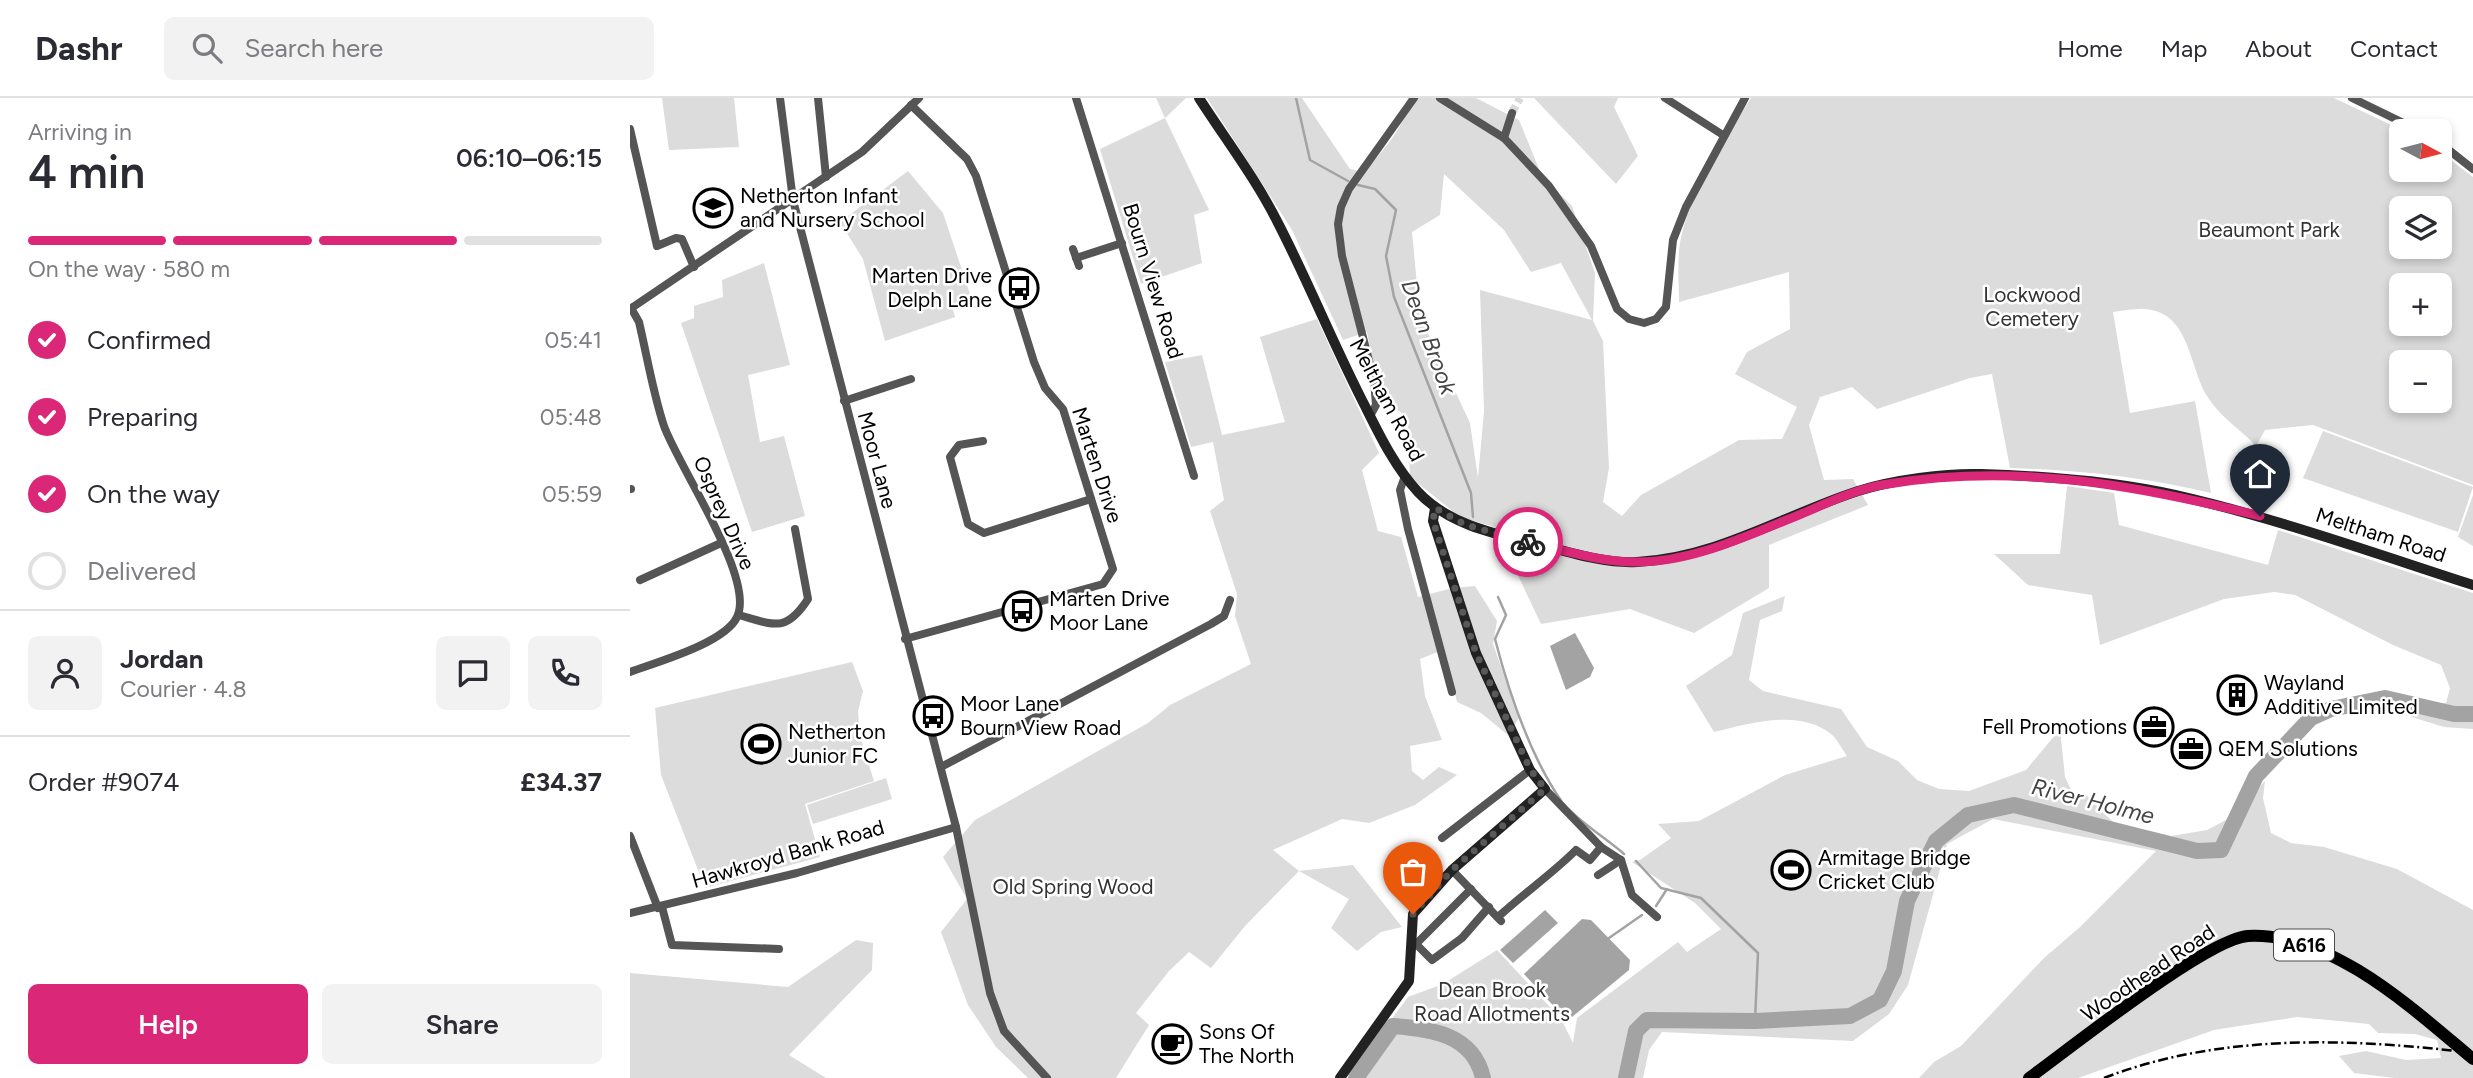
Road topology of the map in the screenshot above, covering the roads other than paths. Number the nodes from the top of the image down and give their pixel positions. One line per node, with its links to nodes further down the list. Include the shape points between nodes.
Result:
1 (780, 98): 20 (street, Moor Lane)
2 (818, 98): 19 (street)
3 (919, 98): 11 (street)
4 (1076, 98): 21 (street, Bourn View Road)
5 (1199, 98): 27 (main road, Meltham Road, via 1278,223)
6 (1414, 98): 27 (street, via 1340,207 1342,257 1374,380 1376,405)
7 (1440, 98): 16 (street)
8 (1665, 98): 15 (street)
9 (1745, 98): 15 (street)
10 (2352, 98): 13 (street)
11 (911, 105): 19 (street, via 862,152); 31 (street, Marten Drive, via 967,159 976,176 1034,362 1045,388 1063,409)
12 (1512, 113): 16 (street)
13 (2395, 119)
14 (630, 129): 23 (street, via 657,246 676,237 682,239)
15 (1723, 135): 16 (street, via 1673,240 1666,307 1656,319 1644,323 1629,319 1618,309 1591,246 1549,186)
16 (1504, 138)
17 (2452, 153): 18 (street)
18 (2473, 169)
19 (826, 177): 20 (street)
20 (793, 200): 23 (street); 26 (street, Moor Lane)
21 (1122, 243): 22 (street); 29 (street, Bourn View Road)
22 (1076, 258)
23 (694, 267): 24 (street)
24 (631, 309): 34 (street, Osprey Drive, via 639,323 664,427)
25 (911, 379): 26 (street)
26 (844, 401): 39 (street, Moor Lane)
27 (1370, 416): 30 (main road, Meltham Road)
28 (983, 440): 31 (street, via 959,445 950,457 968,524 982,531)
29 (1194, 476)
30 (1405, 476): 32 (main road, Meltham Road); 41 (street, via 1400,490 1408,529)
31 (1091, 499): 39 (street, Marten Drive, via 1113,569 1103,584)
32 (1435, 508): 36 (main road, Meltham Road, via 1500,536 1633,562 1676,558 1742,539 1886,484 1977,474 2097,482 2172,494 2260,516); 43 (main road, via 1433,521 1476,653)
33 (795, 529): 38 (street, via 808,598 796,617 778,626)
34 (722, 543): 35 (street); 38 (street, Osprey Drive, via 740,594)
35 (640, 580)
36 (2473, 585)
37 (1230, 600): 42 (street, via 1224,616 1211,624)
38 (739, 615): 40 (street, via 711,639)
39 (905, 639): 42 (street, Moor Lane)
40 (630, 673)
41 (1452, 692)
42 (941, 767): 45 (street, Moor Lane)
43 (1530, 769): 44 (main road); 47 (street)
44 (1545, 789): 48 (street); 50 (main road)
45 (956, 827): 53 (street, Hawkroyd Bank Road); 60 (street, Moor Lane, via 994,1006 1004,1031)
46 (630, 836): 53 (street)
47 (1442, 838)
48 (1601, 847): 49 (street); 54 (street, via 1590,860 1576,850 1499,919)
49 (1621, 860): 51 (street); 56 (street, via 1632,895)
50 (1452, 870): 52 (street); 57 (main road, via 1413,914)
51 (1598, 874)
52 (1471, 889): 54 (street); 57 (street)
53 (660, 907): 55 (street, Hawkroyd Bank Road); 58 (street, via 672,945)
54 (1489, 907): 57 (street, via 1462,938 1432,960)
55 (630, 913)
56 (1657, 917)
57 (1414, 945): 61 (main road, via 1409,981)
58 (779, 949)
59 (2473, 1059): 62 (main road, Woodhead Road / A616, via 2347,963 2298,943 2246,936 2223,943 2190,963)
60 (1047, 1078)
61 (1340, 1078)
62 (2029, 1078)

